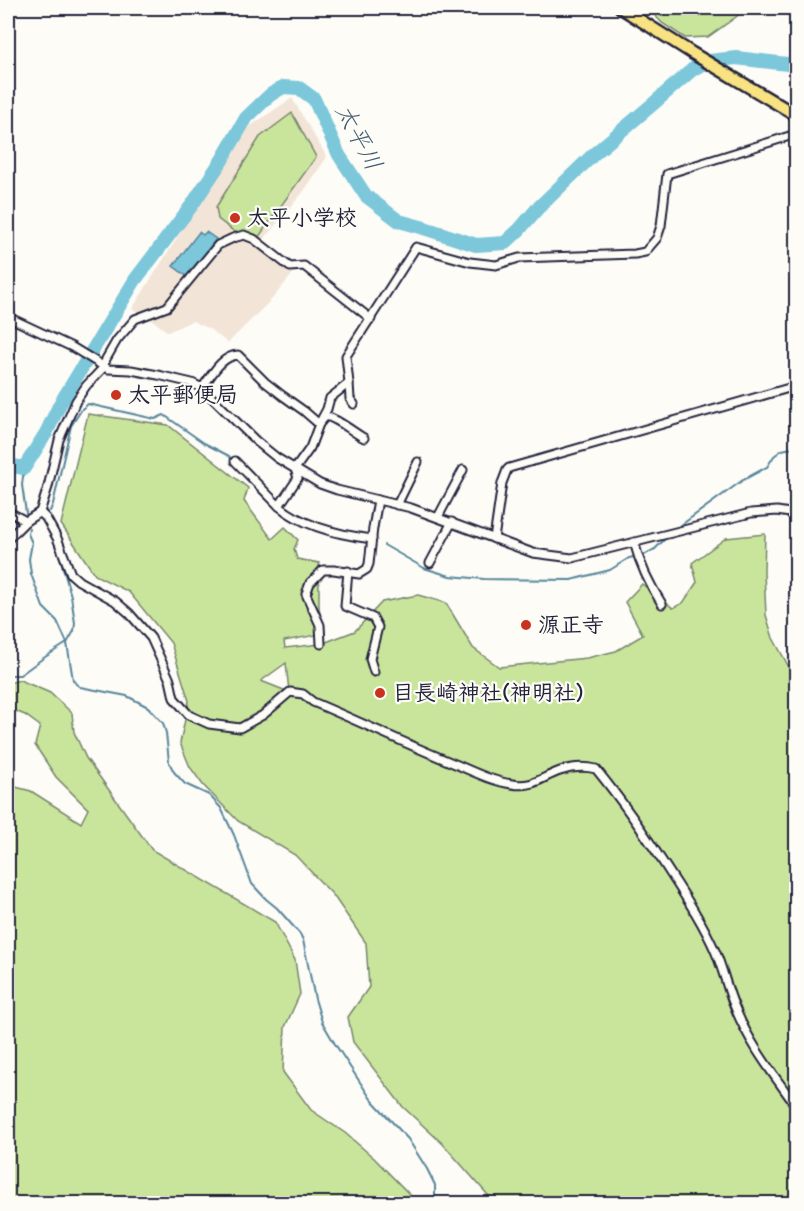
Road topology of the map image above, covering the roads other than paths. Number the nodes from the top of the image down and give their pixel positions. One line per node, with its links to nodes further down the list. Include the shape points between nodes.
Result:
1 (621, 8): 2 (main road)
2 (796, 115)
3 (796, 134): 5 (street, via 667,174 661,226 645,252 519,258 496,266 416,247)
4 (8, 317): 6 (street, via 74,349)
5 (371, 319): 6 (street, via 304,266 290,267 244,235 218,245 167,307 135,320); 7 (street, via 346,356)
6 (101, 367): 9 (street, via 158,375); 20 (street, via 81,392 59,440)
7 (349, 383): 10 (street); 11 (street, via 330,398)
8 (796, 386): 27 (street, via 509,468 502,483)
9 (202, 388): 11 (street, via 224,360 238,355); 15 (street, via 256,441)
10 (354, 404)
11 (318, 424): 12 (street, via 326,416); 15 (street, via 310,448)
12 (364, 438)
13 (235, 462): 19 (street)
14 (418, 462): 18 (street)
15 (295, 469): 17 (street, via 320,484); 19 (street, via 298,478)
16 (463, 470): 23 (street)
17 (378, 500): 18 (street); 26 (street)
18 (397, 505): 23 (street)
19 (279, 506): 26 (street, via 295,518 325,529)
20 (40, 512): 24 (street); 35 (street, via 57,538 71,574 115,601 152,638 174,698 189,715 209,724 240,728 290,692 303,694 313,702 486,777 511,784 526,785 579,766 596,769 693,908 716,953 751,1041)
21 (8, 513): 24 (street)
22 (796, 514): 29 (street, via 751,513)
23 (438, 517): 25 (street)
24 (26, 521): 28 (street)
25 (452, 522): 27 (street); 30 (street)
26 (372, 539): 31 (street, via 367,569 359,574)
27 (494, 539): 29 (street, via 533,553 572,558)
28 (8, 540)
29 (634, 542): 32 (street, via 650,586)
30 (430, 563)
31 (348, 571): 33 (street, via 323,570 310,583 306,594 320,625); 34 (street, via 345,606 373,618 378,627 370,659)
32 (662, 603)
33 (321, 644)
34 (374, 672)
35 (796, 1106)

